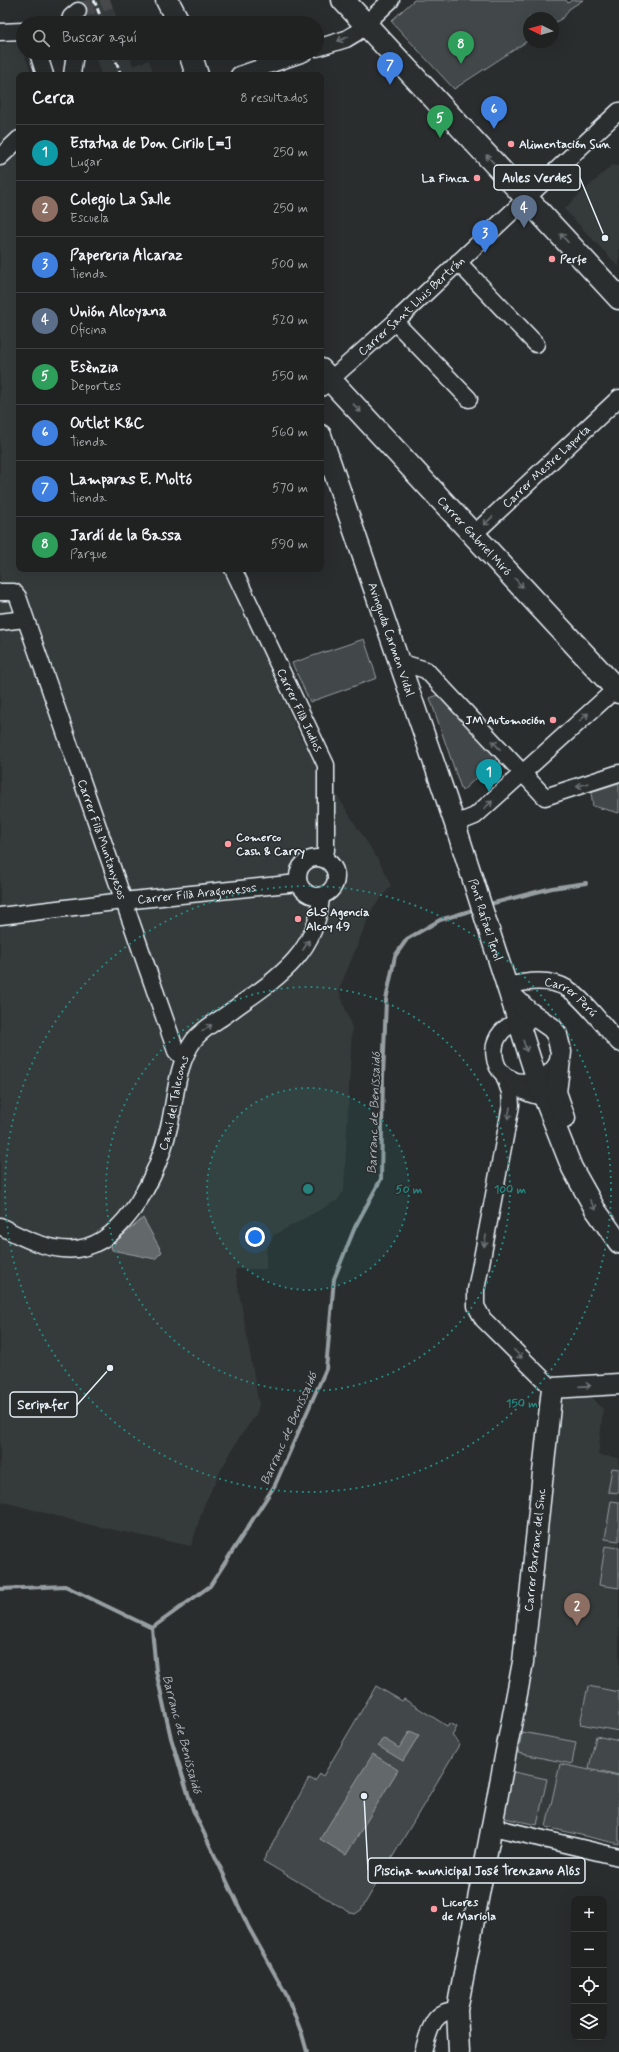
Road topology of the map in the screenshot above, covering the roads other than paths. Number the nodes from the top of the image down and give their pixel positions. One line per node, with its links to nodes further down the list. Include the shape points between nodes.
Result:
1 (343, 0): 5 (main road)
2 (390, 0): 5 (street)
3 (168, 1): 4 (main road)
4 (176, 16)
5 (365, 24): 6 (street, one-way to 6, via 346,39); 18 (main road, one-way to 5)
6 (324, 46)
7 (40, 60): 11 (street)
8 (74, 60): 12 (street)
9 (192, 60): 13 (main road)
10 (283, 60): 14 (street)
11 (44, 72)
12 (72, 72)
13 (196, 72)
14 (248, 72)
15 (619, 111): 18 (street, Carrer Sant Lluis Bertrán)
16 (16, 142): 17 (street)
17 (0, 156)
18 (526, 198): 19 (street, Carrer Sant Lluis Bertrán); 20 (main road, one-way to 18)
19 (458, 262): 21 (street, Carrer Sant Lluis Bertrán); 22 (street)
20 (619, 298)
21 (395, 322): 23 (street, Carrer Sant Lluis Bertrán); 25 (street)
22 (536, 344)
23 (324, 379): 27 (main road, Carrer Gabriel Miró, one-way to 27)
24 (619, 398): 27 (street, Carrer Mestre Laporta, one-way to 27)
25 (469, 399)
26 (324, 444): 32 (street, Avinguda Carmen Vidal)
27 (474, 534): 33 (main road, Carrer Gabriel Miró, one-way to 33)
28 (234, 572): 38 (street, Carrer Filà Judios, via 326,764)
29 (0, 592): 30 (street, Carrer Filà Muntanyesos, via 11,591 16,594)
30 (25, 619): 31 (street); 41 (street, Carrer Filà Muntanyesos)
31 (0, 622)
32 (399, 662): 34 (street, one-way to 32, via 426,670); 36 (street, Avinguda Carmen Vidal)
33 (618, 688): 34 (street, one-way to 33)
34 (523, 773): 35 (street, one-way to 34, via 545,797); 36 (street, one-way to 34, via 475,816)
35 (619, 773)
36 (455, 824): 37 (street, Avinguda Carmen Vidal)
37 (461, 843): 43 (street, Pont Rafael Terol)
38 (324, 859): 39 (street, via 317,858 305,862 299,872); 40 (street, via 333,865 337,876 335,887 327,895)
39 (298, 883): 40 (street, via 310,896); 41 (street, Carrer Filà Aragonesos)
40 (321, 896): 48 (street, Camí del Talecons, one-way to 40, via 201,1032 275,979 296,960 314,932 320,912)
41 (123, 901): 42 (street, Carrer Filà Aragonesos); 48 (street, Carrer Filà Muntanyesos, via 176,1051)
42 (0, 916)
43 (509, 991): 44 (street, Pont Rafael Terol); 45 (street); 46 (street); 47 (street, Carrer Perú, via 526,981 563,986 574,993)
44 (518, 1022): 45 (street); 46 (street); 51 (street, Pont Rafael Terol, one-way to 51)
45 (544, 1023): 49 (street, via 557,1035 561,1052)
46 (500, 1033): 50 (street, via 496,1039 494,1058 498,1068)
47 (619, 1043)
48 (183, 1058): 53 (street, Camí del Talecons, via 169,1126 157,1166 143,1194 114,1230 93,1244 70,1249 41,1244)
49 (559, 1060): 51 (street); 52 (street, via 556,1092 562,1111 591,1176)
50 (508, 1077): 51 (street); 56 (street, one-way to 56, via 511,1105 476,1290 476,1306 483,1318)
51 (540, 1089): 54 (street, Pont Rafael Terol, one-way to 54, via 572,1168 595,1209)
52 (619, 1220)
53 (0, 1226)
54 (619, 1242)
55 (619, 1384): 56 (street, one-way to 55)
56 (552, 1388): 57 (street, Carrer Barranc del Sinc, via 523,1662)
57 (493, 1827): 58 (street); 59 (street, Carrer Barranc del Sinc)
58 (619, 1857)
59 (457, 2010): 60 (street, via 446,2010 437,2017); 61 (street, Carrer Barranc del Sinc)
60 (423, 2052)
61 (459, 2052)

